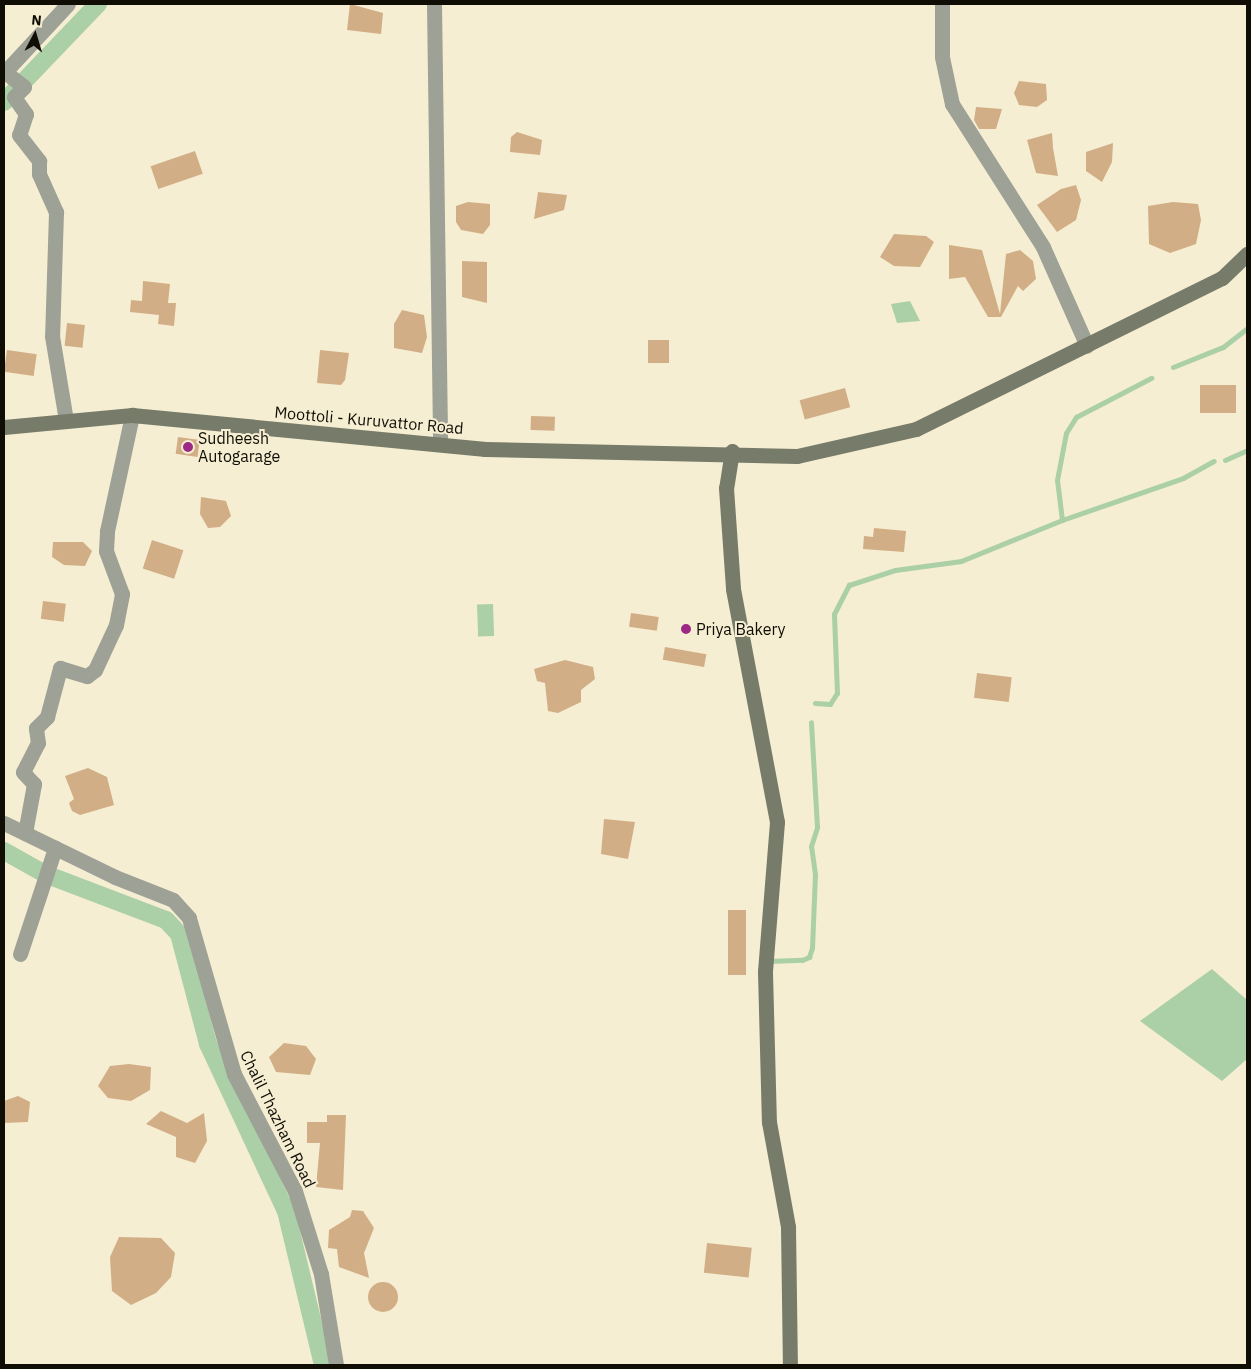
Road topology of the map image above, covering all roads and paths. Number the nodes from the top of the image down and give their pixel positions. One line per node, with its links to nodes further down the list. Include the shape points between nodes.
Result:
1 (68, 4): 4 (street)
2 (434, 4): 10 (street)
3 (942, 4): 6 (street, via 942,57 952,104 1043,247)
4 (12, 78): 8 (street, via 14,97 26,114 19,135 39,161 39,174 56,212 52,336)
5 (1247, 254): 6 (main road, Moottoli - Kuruvattor Road, via 1222,278)
6 (1087, 346): 11 (main road, Moottoli - Kuruvattor Road, via 916,429 797,456)
7 (132, 415): 8 (main road, Moottoli - Kuruvattor Road); 10 (main road, Moottoli - Kuruvattor Road); 13 (street, via 107,531 106,551 122,594 116,625 95,670 87,676 60,668 47,717 36,728 38,743 23,772 34,784)
8 (66, 422): 9 (main road, Moottoli - Kuruvattor Road)
9 (4, 427)
10 (440, 442): 11 (main road, Moottoli - Kuruvattor Road, via 485,449)
11 (732, 451): 17 (main road, via 726,488 733,589 777,822 765,972 769,1122 788,1227)
12 (4, 823): 13 (street, Chalil Thazham Road)
13 (25, 833): 14 (street, Chalil Thazham Road)
14 (55, 848): 15 (street); 16 (street, Chalil Thazham Road, via 173,900 189,918 234,1074 295,1191 321,1274)
15 (20, 954)
16 (336, 1365)
17 (790, 1365)

